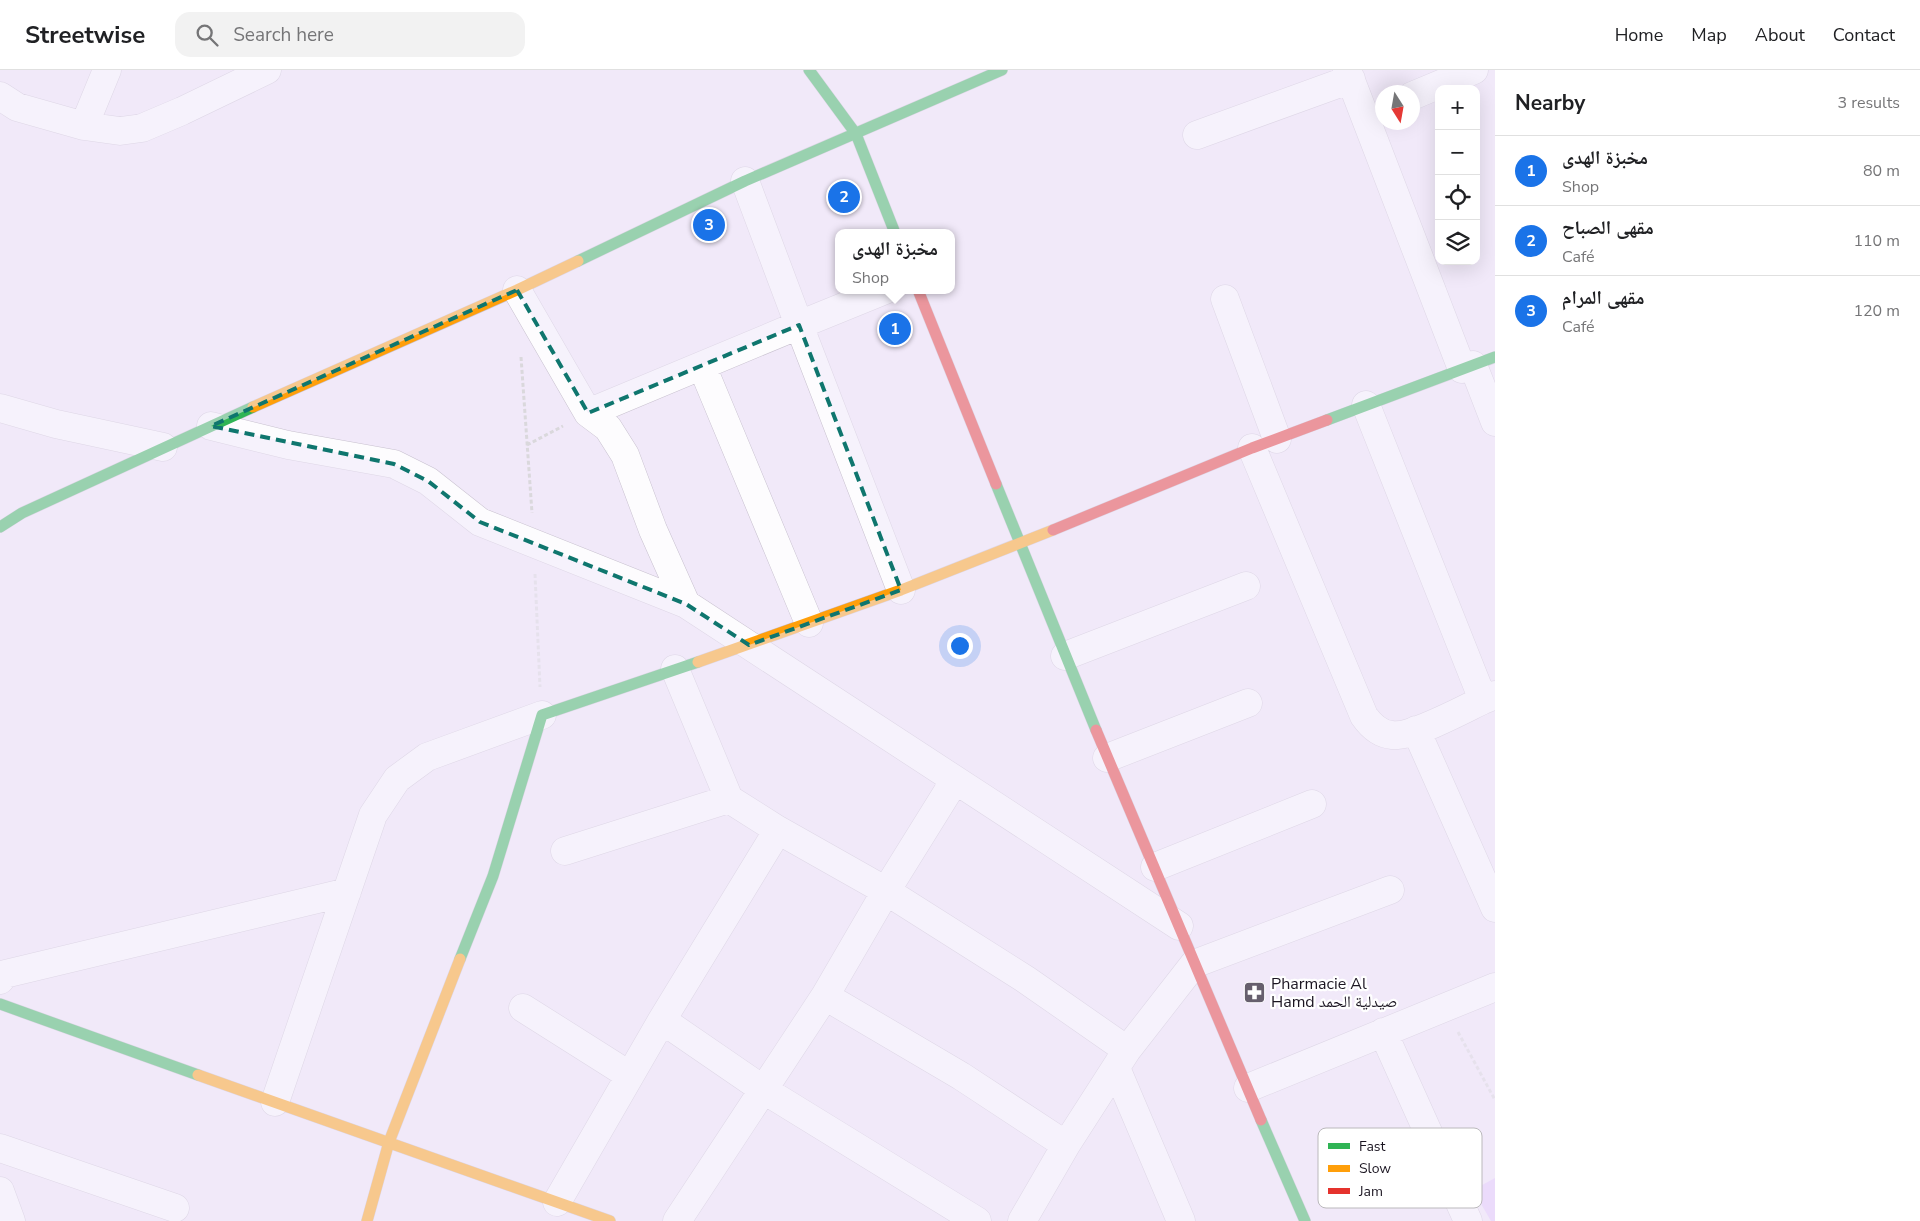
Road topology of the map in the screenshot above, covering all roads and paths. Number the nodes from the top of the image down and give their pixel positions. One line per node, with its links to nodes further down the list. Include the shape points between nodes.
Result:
1 (107, 70): 10 (street)
2 (268, 70): 10 (street, via 142,128 120,131)
3 (809, 70): 11 (street)
4 (1002, 70): 11 (street)
5 (1470, 71): 7 (street)
6 (1349, 75): 9 (street); 12 (street)
7 (1420, 93)
8 (0, 96): 10 (street, via 17,107)
9 (1374, 112): 21 (street)
10 (84, 126)
11 (856, 134): 13 (street); 14 (street)
12 (1197, 135)
13 (745, 181): 15 (street); 19 (street)
14 (893, 229)
15 (517, 290): 25 (street); 27 (street)
16 (875, 294): 19 (street)
17 (920, 294): 33 (street)
18 (1225, 299): 28 (street)
19 (799, 325): 22 (street); 35 (street)
20 (521, 348): 29 (path)
21 (1477, 364): 23 (street); 26 (street)
22 (702, 366): 25 (street); 37 (street)
23 (1366, 405): 28 (street); 41 (street)
24 (0, 408): 30 (street, via 56,424)
25 (588, 413): 29 (path); 36 (street, via 608,428 625,455 653,530)
26 (1495, 422)
27 (211, 426): 30 (street); 32 (street, via 288,445 394,464 428,481 480,522)
28 (1265, 443): 33 (street); 44 (street, via 1364,716 1381,733 1394,736)
29 (527, 445): 32 (path)
30 (163, 447): 31 (street, via 22,513)
31 (0, 527)
32 (534, 543): 36 (street); 43 (path)
33 (1020, 544): 35 (street); 39 (street)
34 (1246, 586): 39 (street)
35 (902, 590): 37 (street)
36 (686, 604): 38 (street)
37 (809, 623): 38 (street)
38 (749, 645): 40 (street); 46 (street)
39 (1065, 656): 45 (street)
40 (675, 670): 43 (street); 47 (street)
41 (1489, 697): 44 (street)
42 (1248, 703): 45 (street)
43 (542, 715): 54 (street, via 427,757 397,779 373,815); 73 (street, via 493,876)
44 (1416, 730): 55 (street)
45 (1107, 758): 51 (street)
46 (955, 780): 53 (street); 56 (street)
47 (729, 799): 49 (street); 50 (street)
48 (1312, 804): 51 (street)
49 (778, 830): 53 (street); 64 (street)
50 (564, 851)
51 (1155, 866): 56 (street)
52 (1390, 890): 57 (street)
53 (886, 891): 60 (street); 66 (street, via 1025,979)
54 (347, 892): 58 (street, via 5,974); 71 (street)
55 (1495, 908)
56 (1179, 926): 57 (street)
57 (1194, 964): 66 (street); 68 (street)
58 (0, 980)
59 (1495, 987): 63 (street)
60 (825, 996): 69 (street); 74 (street, via 961,1076)
61 (0, 1004): 71 (street)
62 (523, 1008): 67 (street)
63 (1444, 1008): 65 (street); 70 (path)
64 (662, 1020): 67 (street); 69 (street)
65 (1383, 1032): 68 (street); 72 (street)
66 (1122, 1059): 74 (street); 86 (street)
67 (629, 1075): 77 (street)
68 (1248, 1088): 87 (street)
69 (764, 1090): 84 (street); 85 (street)
70 (1495, 1100)
71 (275, 1102): 73 (street)
72 (1426, 1128)
73 (388, 1142): 77 (street); 82 (street)
74 (1066, 1145): 80 (street)
75 (0, 1148): 78 (street)
76 (0, 1191): 81 (street)
77 (557, 1202): 83 (street)
78 (175, 1208)
79 (1462, 1208): 88 (street)
80 (1029, 1217)
81 (11, 1221)
82 (367, 1221)
83 (610, 1221)
84 (677, 1221)
85 (977, 1221)
86 (1181, 1221)
87 (1305, 1221)
88 (1468, 1221)

